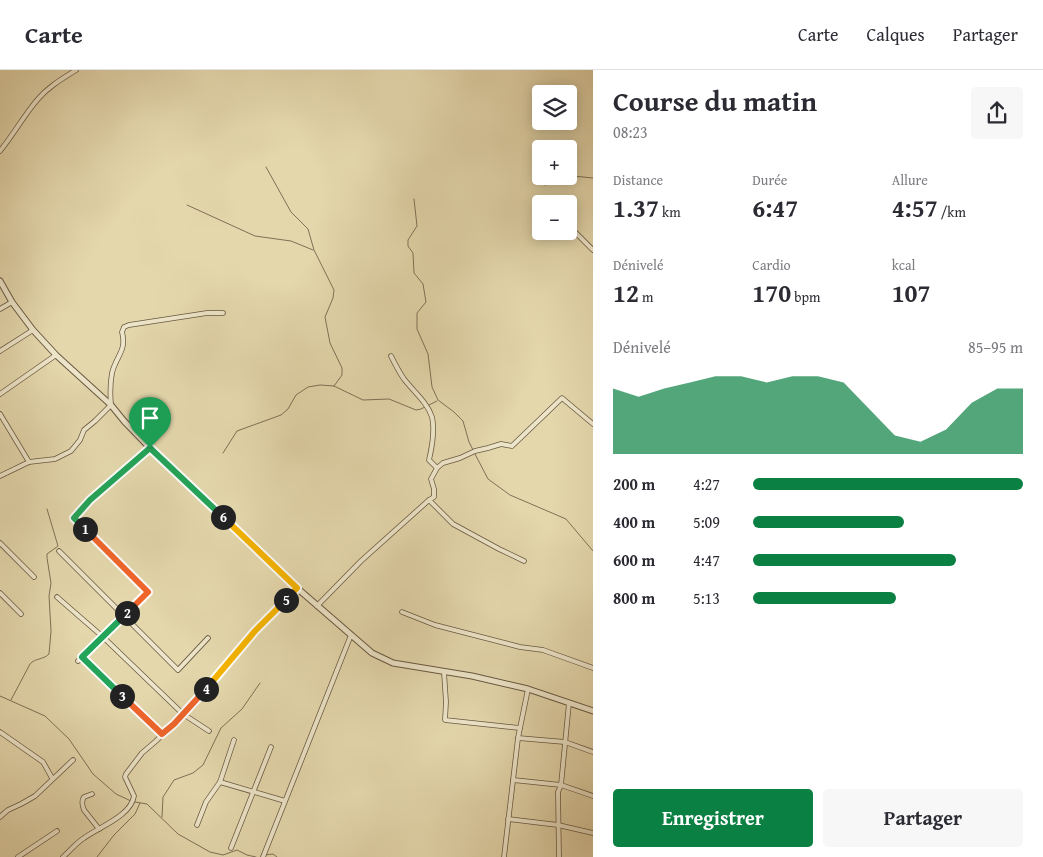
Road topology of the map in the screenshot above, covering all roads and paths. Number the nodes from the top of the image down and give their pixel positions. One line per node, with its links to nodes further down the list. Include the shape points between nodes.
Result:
1 (76, 70): 2 (street, via 37,100)
2 (0, 150)
3 (577, 234): 4 (street)
4 (593, 250)
5 (0, 281): 6 (street)
6 (12, 302): 7 (street); 9 (street)
7 (0, 309)
8 (223, 312): 14 (street, via 124,327 124,346 112,371)
9 (33, 330): 10 (street); 11 (street)
10 (0, 351)
11 (56, 355): 13 (street); 14 (street)
12 (391, 356): 21 (street, via 404,379 430,411 432,443 429,460)
13 (0, 394)
14 (111, 405): 19 (street); 20 (street, via 84,430 71,451 56,459)
15 (0, 414): 16 (street)
16 (5, 422): 18 (street); 20 (street)
17 (593, 423): 21 (street, via 562,398 512,446 501,444 475,451)
18 (0, 428)
19 (150, 448): 28 (street); 34 (street, via 74,518 148,592)
20 (29, 462): 22 (street)
21 (436, 468): 23 (street, via 431,479 434,497)
22 (0, 476)
23 (429, 500): 26 (street, via 454,524); 31 (street)
24 (0, 542): 27 (street)
25 (59, 551): 34 (street)
26 (524, 561)
27 (34, 577)
28 (297, 588): 31 (street); 45 (street)
29 (0, 592): 33 (street)
30 (57, 597): 36 (street)
31 (317, 606): 35 (street)
32 (402, 612): 40 (street, via 435,625 543,650)
33 (21, 614)
34 (124, 616): 36 (street); 37 (street, via 178,670)
35 (351, 635): 41 (street, via 372,653 393,663); 63 (street)
36 (103, 637): 38 (street); 45 (street)
37 (208, 638)
38 (82, 657): 39 (street); 49 (street)
39 (78, 661)
40 (593, 668)
41 (444, 672): 42 (street); 46 (street, via 445,720)
42 (528, 689): 43 (street); 46 (street)
43 (569, 703): 44 (street); 52 (street)
44 (593, 711)
45 (183, 714): 47 (street); 49 (street)
46 (520, 728): 50 (street)
47 (209, 731)
48 (0, 732): 56 (street, via 43,762)
49 (162, 734): 68 (street, via 126,774 134,796 131,805)
50 (518, 738): 52 (street); 57 (street)
51 (234, 740): 58 (street)
52 (565, 742): 54 (street); 59 (street)
53 (271, 747): 60 (street)
54 (593, 752)
55 (73, 760): 56 (street)
56 (52, 778): 64 (street, via 35,796)
57 (513, 780): 59 (street); 65 (street)
58 (220, 782): 60 (street); 67 (street, via 206,802)
59 (561, 785): 62 (street); 66 (street)
60 (253, 792): 63 (street); 71 (street)
61 (92, 794): 68 (street, via 84,797 83,807)
62 (593, 796)
63 (285, 801): 74 (street)
64 (0, 817)
65 (508, 819): 66 (street); 75 (street)
66 (558, 825): 70 (street); 76 (street)
67 (197, 826)
68 (99, 829): 73 (street)
69 (57, 831): 72 (street)
70 (593, 833)
71 (231, 848)
72 (18, 857)
73 (63, 857)
74 (263, 857)
75 (504, 857)
76 (559, 857)

